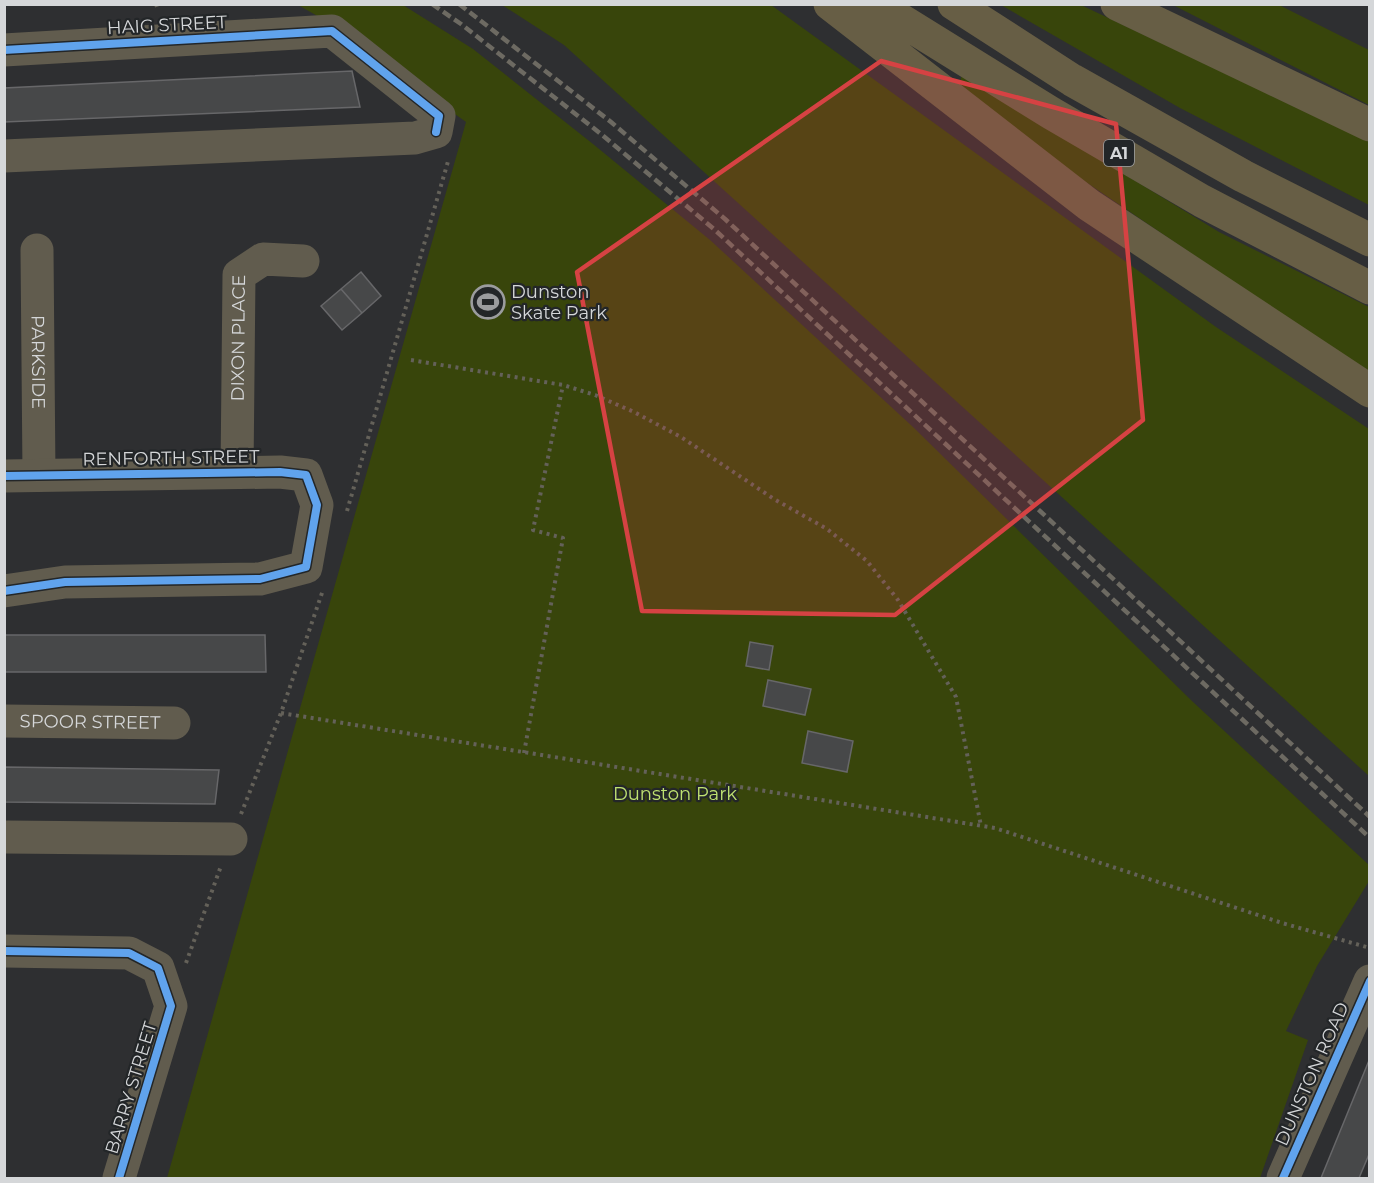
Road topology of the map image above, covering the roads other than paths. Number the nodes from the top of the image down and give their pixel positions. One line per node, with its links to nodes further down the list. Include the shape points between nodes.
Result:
1 (830, 4): 12 (highway, via 1089,205)
2 (875, 4): 11 (highway, A1, via 1051,114 1202,201)
3 (954, 4): 8 (highway, A1, via 1102,97 1243,176)
4 (1117, 4): 6 (highway)
5 (4, 50): 7 (street, HAIG STREET, via 332,31 439,116 436,132 415,138)
6 (1370, 125)
7 (4, 156)
8 (1370, 240)
9 (37, 250): 14 (street, PARKSIDE)
10 (303, 261): 13 (street, DIXON PLACE, via 263,259 239,275)
11 (1370, 288)
12 (1370, 391)
13 (237, 472): 14 (street, RENFORTH STREET); 16 (street, RENFORTH STREET, via 306,475 331,513 306,567 260,579 65,582)
14 (39, 475): 15 (street, RENFORTH STREET)
15 (4, 476)
16 (4, 591)
17 (4, 721): 18 (street, SPOOR STREET)
18 (174, 723)
19 (4, 837): 20 (street)
20 (231, 839)
21 (4, 951): 23 (street, BARRY STREET, via 129,954 158,968 171,1006)
22 (1370, 981): 24 (street, DUNSTON ROAD)
23 (119, 1179)
24 (1282, 1179)

